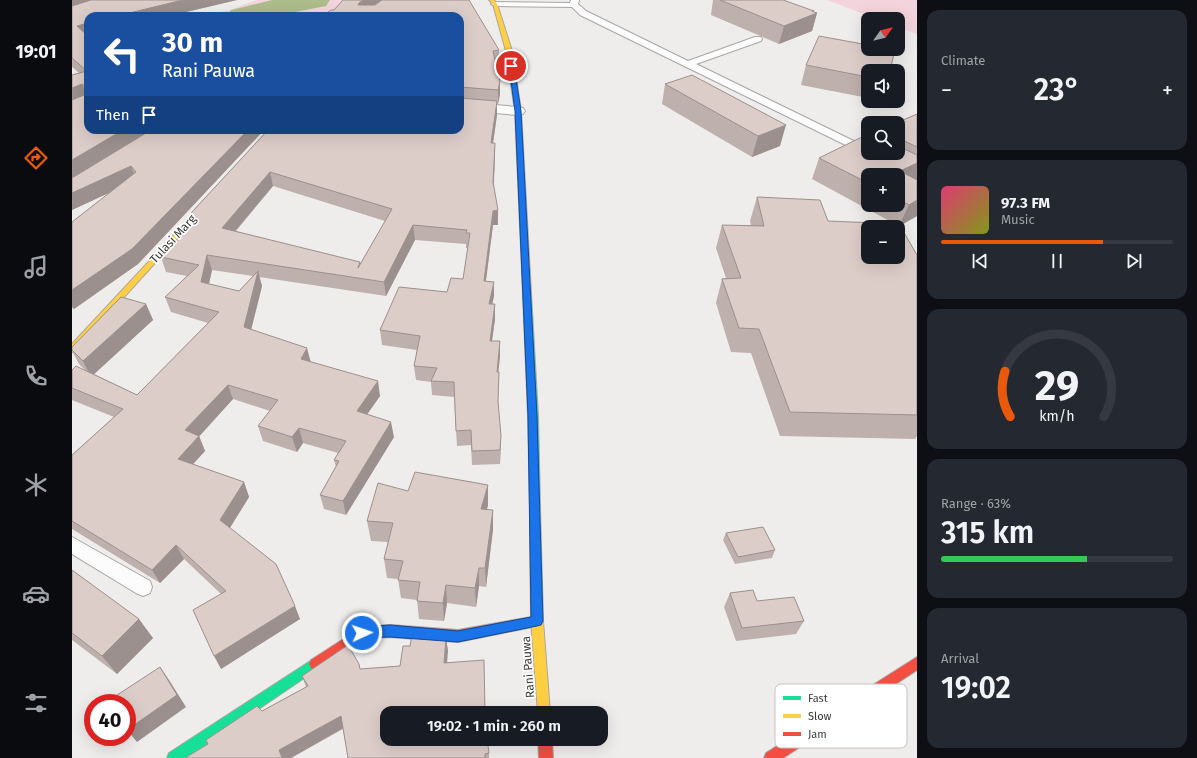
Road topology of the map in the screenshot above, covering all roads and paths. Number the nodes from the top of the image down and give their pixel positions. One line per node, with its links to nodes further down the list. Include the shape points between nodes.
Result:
1 (493, 2): 2 (lane); 6 (main road, Rani Pauwa, via 509,51)
2 (574, 3): 4 (lane, via 583,13)
3 (758, 39): 4 (lane)
4 (688, 64): 7 (lane)
5 (464, 106): 6 (street)
6 (518, 111): 12 (main road, Rani Pauwa, via 533,416)
7 (861, 149)
8 (221, 188): 9 (main road, Tulasi Marg)
9 (72, 349)
10 (72, 545): 11 (lane)
11 (143, 587)
12 (537, 621): 15 (main road, Rani Pauwa); 18 (main road, via 458,636 390,631 362,633)
13 (917, 663): 14 (main road)
14 (885, 684)
15 (543, 706)
16 (545, 746): 19 (main road)
17 (786, 748): 20 (main road)
18 (174, 758)
19 (546, 758)
20 (771, 758)

